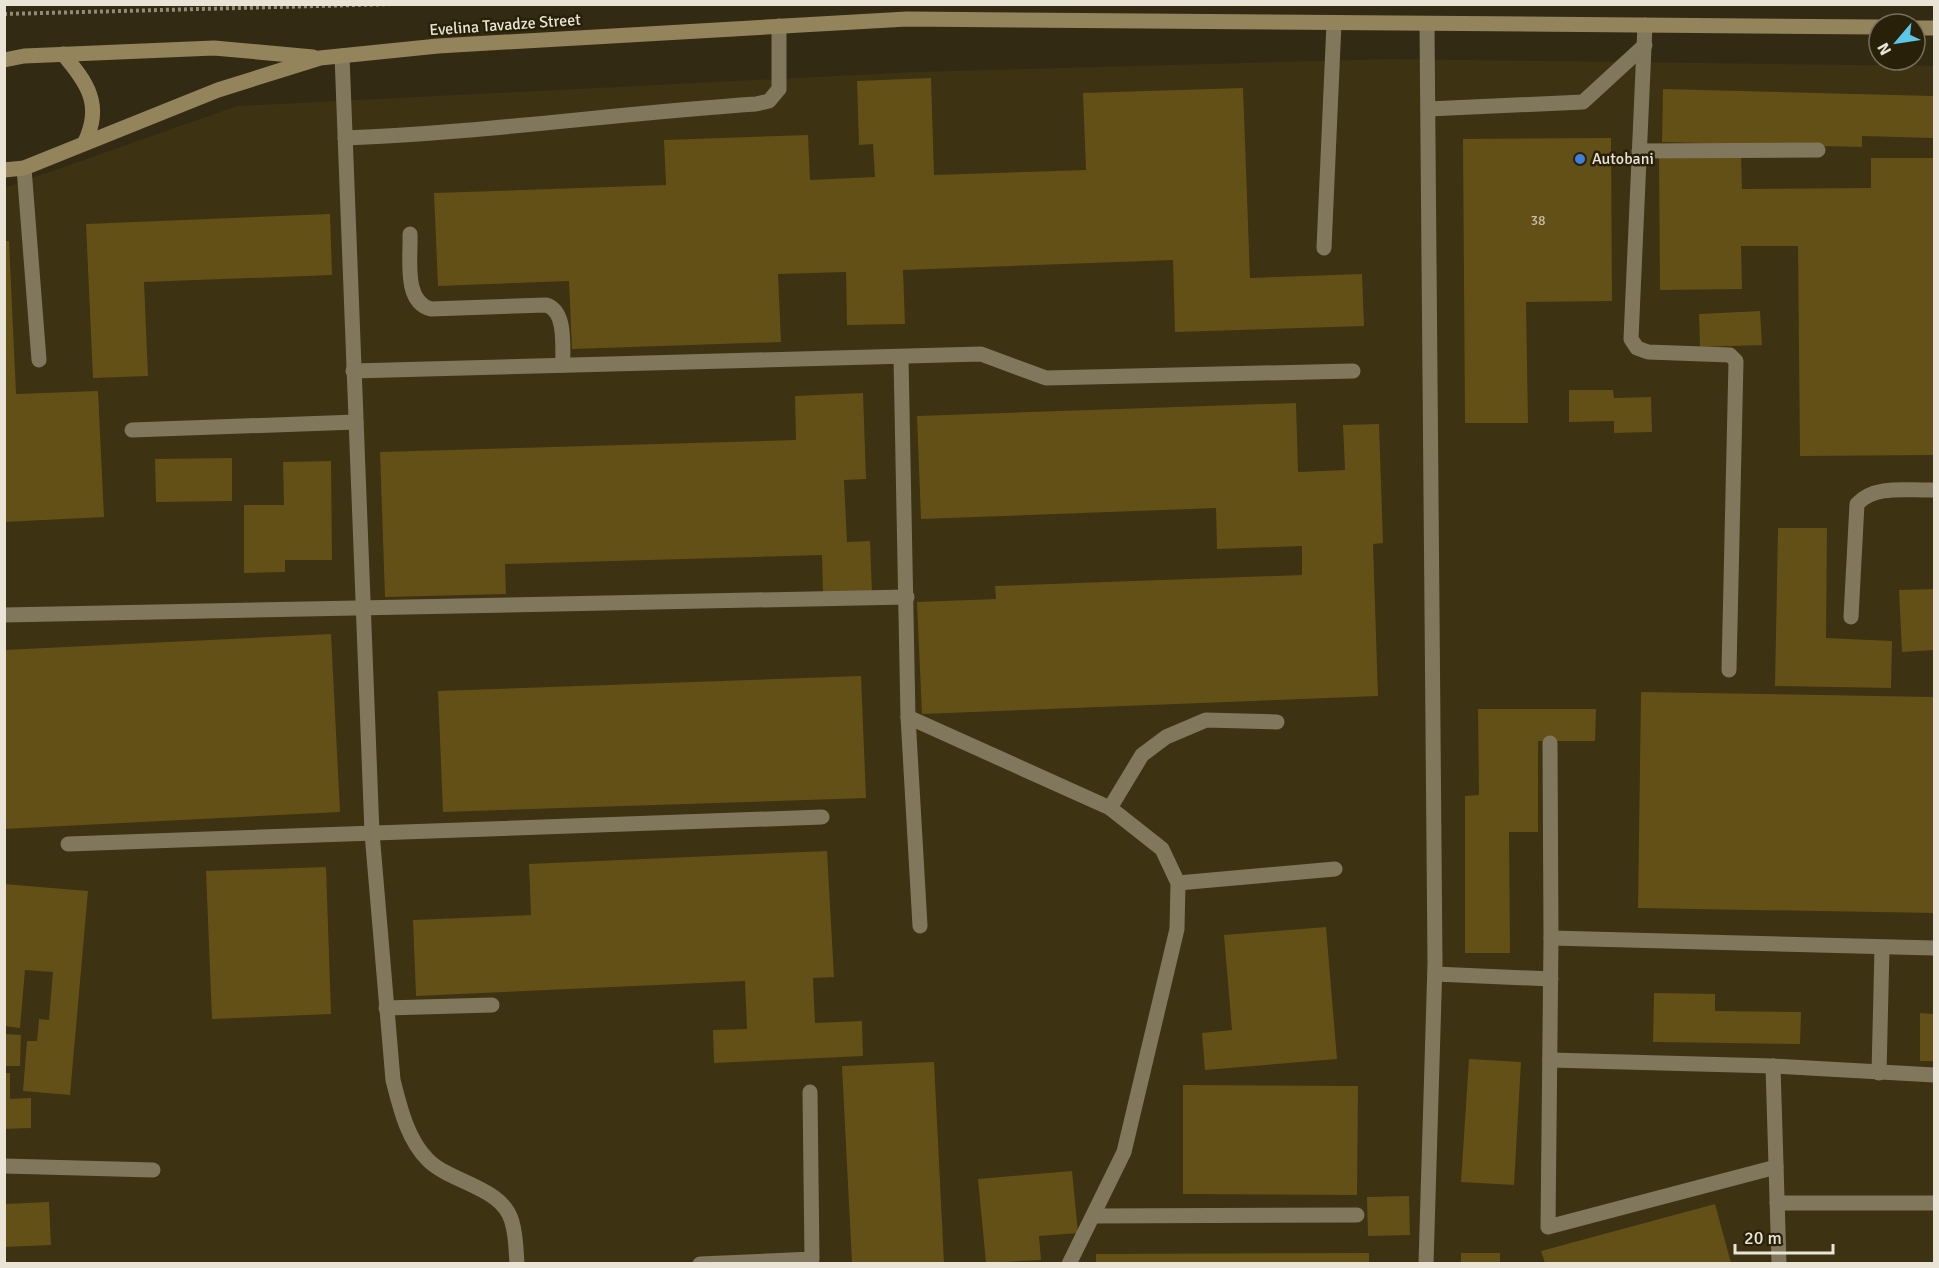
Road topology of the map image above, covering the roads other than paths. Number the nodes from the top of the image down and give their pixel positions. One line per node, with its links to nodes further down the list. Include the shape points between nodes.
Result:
1 (1334, 23): 2 (main road, Evelina Tavadze Street); 4 (main road, Evelina Tavadze Street, via 907,19); 19 (street)
2 (1427, 24): 3 (main road, Evelina Tavadze Street); 11 (street)
3 (1645, 25): 5 (main road, Evelina Tavadze Street); 6 (street)
4 (779, 26): 8 (main road, Evelina Tavadze Street, via 438,46); 12 (street, via 779,89 769,101)
5 (1867, 27)
6 (1645, 45): 11 (street, via 1582,102); 15 (street)
7 (63, 54): 9 (main road, Evelina Tavadze Street, via 214,48); 10 (main road, Evelina Tavadze Street); 13 (main road, via 84,79 92,102 93,124)
8 (342, 56): 9 (main road, Evelina Tavadze Street); 12 (street)
9 (320, 58): 13 (main road, Evelina Tavadze Street, via 218,90)
10 (4, 60)
11 (1428, 109): 46 (street)
12 (345, 138): 23 (street)
13 (85, 142): 16 (main road, Evelina Tavadze Street)
14 (1818, 150): 15 (street)
15 (1639, 151): 32 (street, via 1631,339 1637,348 1648,351 1730,355 1736,361)
16 (24, 168): 17 (main road, Evelina Tavadze Street); 21 (street)
17 (4, 170)
18 (410, 234): 22 (street, via 412,289 421,306 554,307 559,315)
19 (1324, 248)
20 (902, 357): 22 (street); 24 (street, via 981,354 1046,378); 28 (street)
21 (39, 360)
22 (563, 365): 23 (street)
23 (353, 370): 25 (street)
24 (1353, 371)
25 (356, 422): 26 (street); 29 (street)
26 (132, 430)
27 (1935, 490): 31 (street, via 1880,491 1865,495 1857,504)
28 (907, 597): 29 (street); 33 (street)
29 (363, 608): 30 (street); 38 (street)
30 (4, 615)
31 (1851, 617)
32 (1729, 670)
33 (908, 717): 36 (street); 42 (street)
34 (1277, 722): 36 (street, via 1206,720 1166,737 1142,755)
35 (1550, 743): 43 (street)
36 (1110, 808): 41 (street, via 1162,849)
37 (822, 817): 38 (street)
38 (372, 833): 39 (street); 49 (street)
39 (68, 844)
40 (1335, 869): 41 (street)
41 (1178, 883): 61 (street, via 1177,928 1124,1152)
42 (920, 926)
43 (1551, 938): 44 (street); 47 (street)
44 (1882, 948): 45 (street); 52 (street)
45 (1935, 948)
46 (1435, 974): 47 (street); 66 (street)
47 (1551, 979): 50 (street)
48 (492, 1005): 49 (street)
49 (386, 1008): 62 (street, via 393,1080 414,1141 441,1172 503,1205 512,1220)
50 (1550, 1060): 51 (street); 56 (street, via 1548,1227)
51 (1773, 1066): 52 (street); 56 (street)
52 (1880, 1073): 53 (street)
53 (1935, 1075)
54 (810, 1092): 64 (street, via 812,1260)
55 (4, 1166): 57 (street)
56 (1776, 1167): 58 (street)
57 (153, 1170)
58 (1777, 1203): 59 (street); 67 (street)
59 (1935, 1203)
60 (1357, 1215): 61 (street)
61 (1094, 1216): 65 (street)
62 (517, 1263)
63 (700, 1263): 64 (street)
64 (741, 1263)
65 (1069, 1263)
66 (1426, 1263)
67 (1779, 1263)

